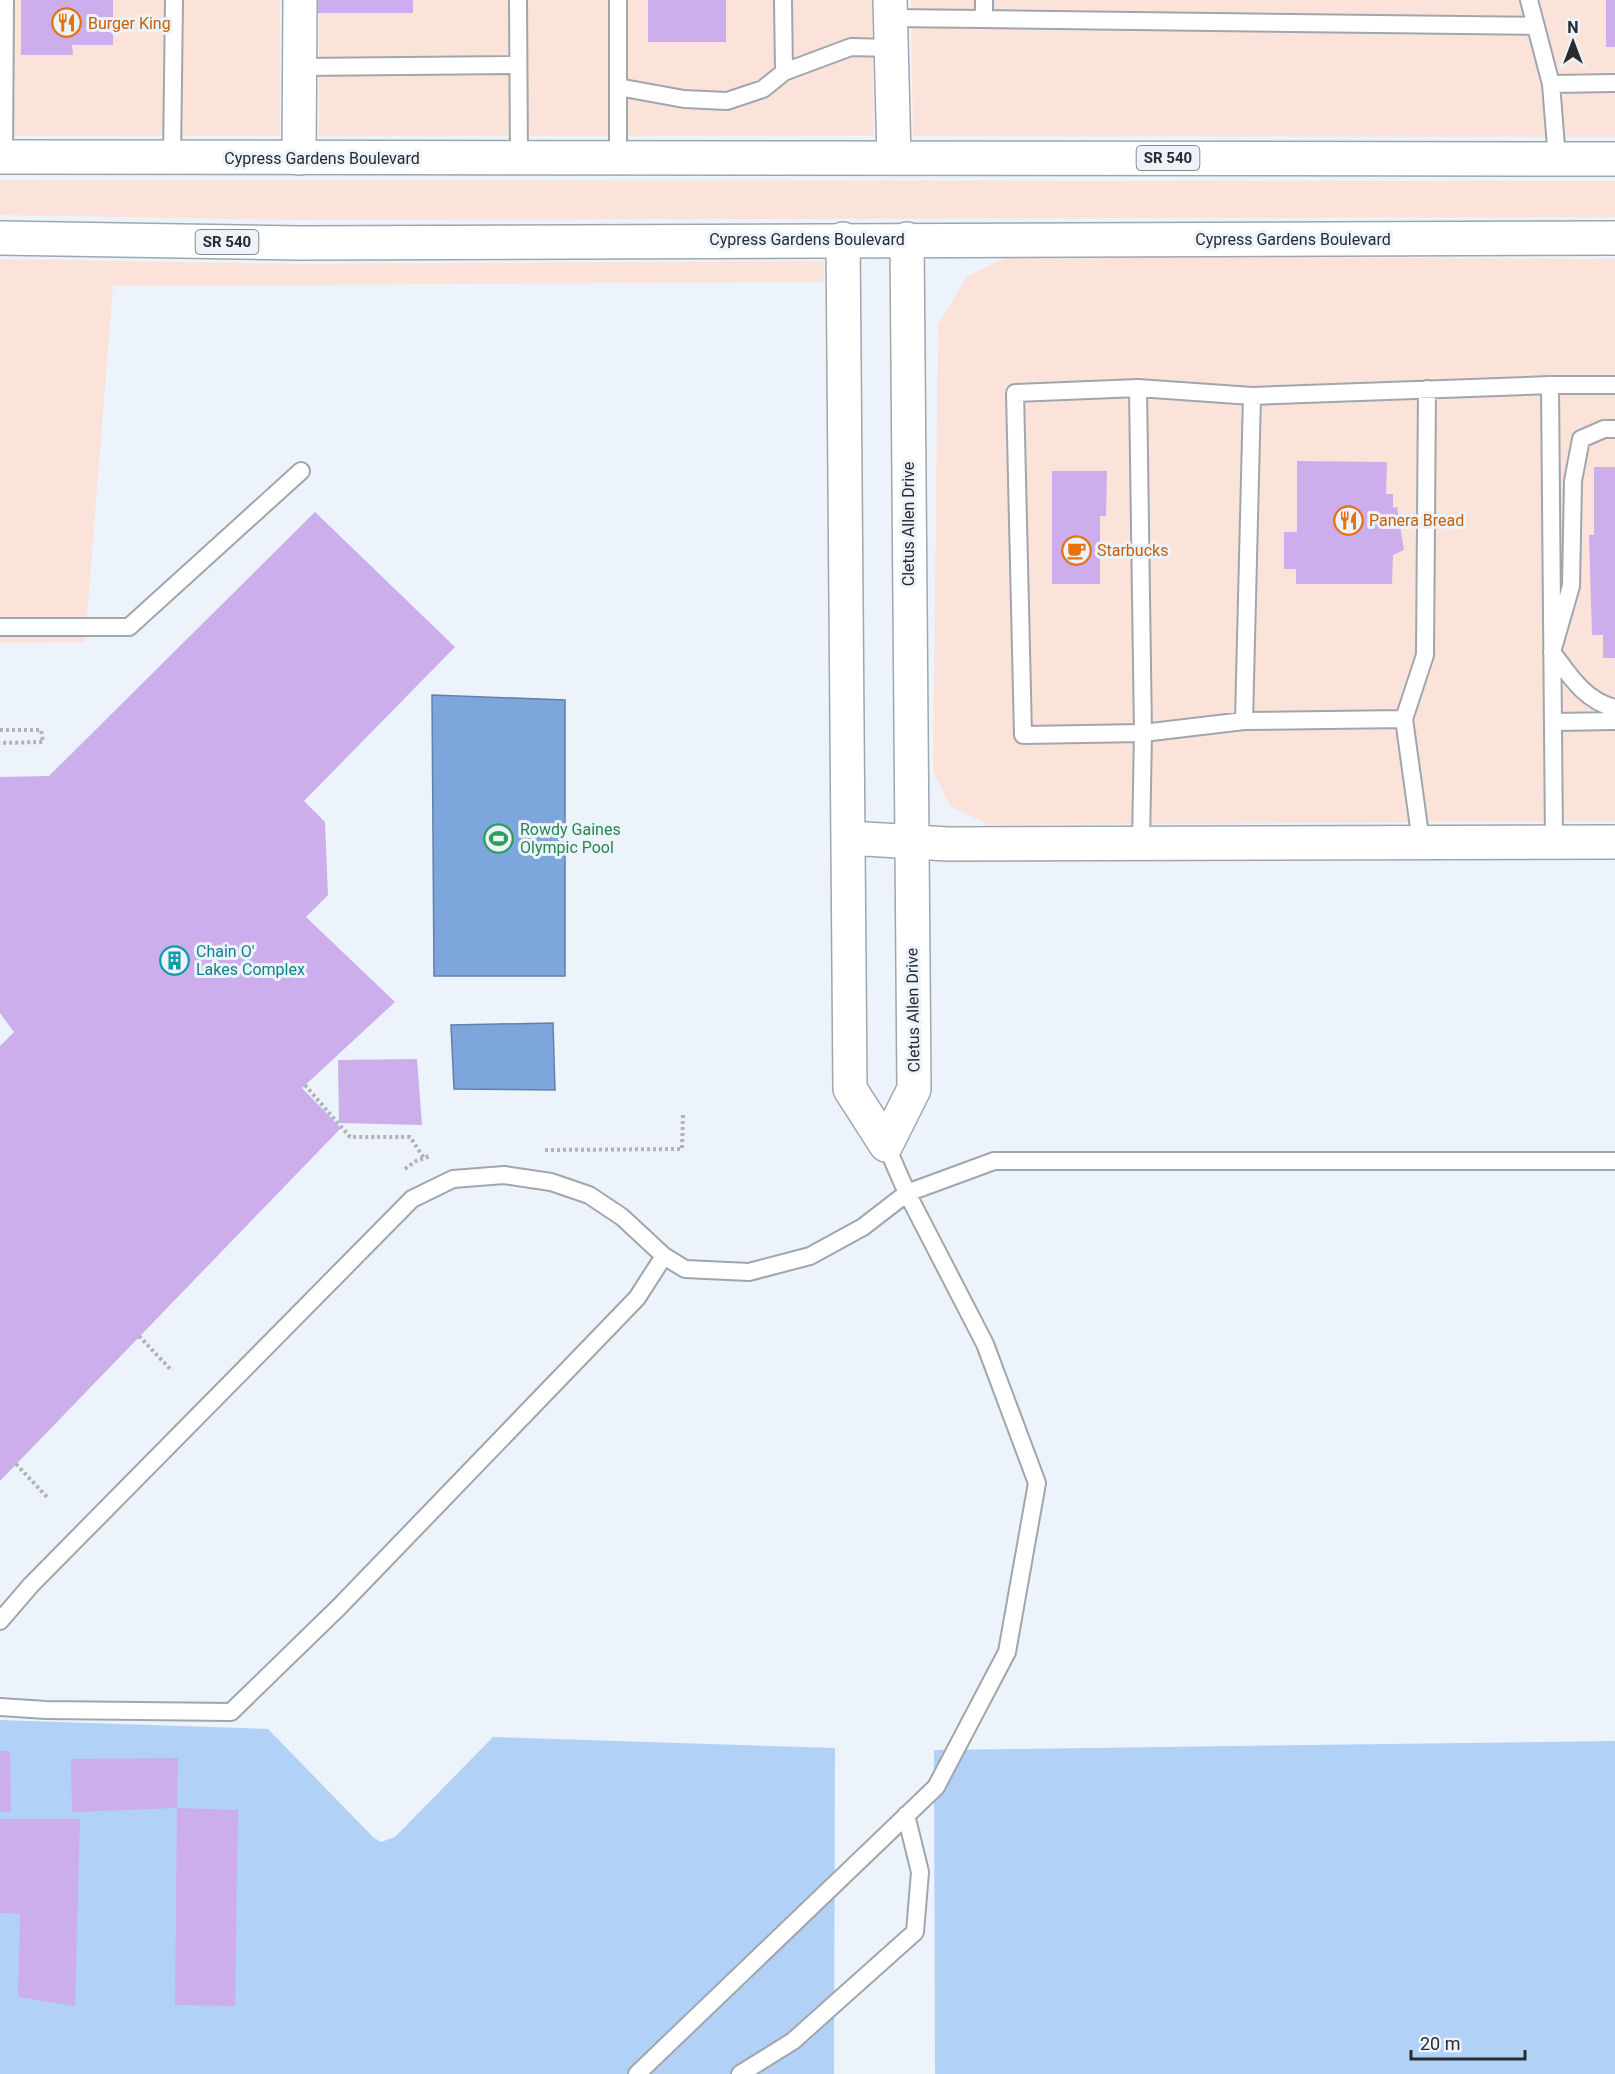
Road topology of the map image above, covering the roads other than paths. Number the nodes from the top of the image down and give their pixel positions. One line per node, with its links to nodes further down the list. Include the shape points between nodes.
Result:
1 (5, 0): 18 (lane)
2 (174, 0): 19 (lane)
3 (300, 0): 13 (main road)
4 (518, 0): 12 (lane)
5 (618, 0): 17 (lane)
6 (783, 0): 14 (lane)
7 (984, 0): 9 (lane)
8 (1530, 0): 11 (lane)
9 (984, 19): 10 (lane); 11 (lane)
10 (891, 22): 14 (lane, via 851,47); 23 (main road)
11 (1536, 26): 16 (lane)
12 (518, 65): 13 (lane); 21 (lane)
13 (300, 67): 20 (main road)
14 (784, 72): 17 (lane, via 763,89 727,101 684,99)
15 (1615, 83): 16 (lane)
16 (1551, 84): 24 (lane)
17 (618, 87): 22 (lane)
18 (2, 157): 19 (main road, Cypress Gardens Boulevard / SR 540)
19 (172, 158): 20 (main road, Cypress Gardens Boulevard / SR 540)
20 (298, 158): 21 (main road, Cypress Gardens Boulevard / SR 540)
21 (519, 158): 22 (main road, Cypress Gardens Boulevard / SR 540)
22 (618, 158): 23 (main road, Cypress Gardens Boulevard / SR 540)
23 (894, 158): 24 (main road, Cypress Gardens Boulevard / SR 540)
24 (1557, 159): 25 (main road, Cypress Gardens Boulevard / SR 540)
25 (1615, 159)
26 (0, 238): 28 (main road, Cypress Gardens Boulevard / SR 540, via 298,243)
27 (1615, 238): 29 (main road, Cypress Gardens Boulevard / SR 540)
28 (843, 239): 29 (main road, Cypress Gardens Boulevard / SR 540); 45 (main road)
29 (907, 239): 46 (main road, Cletus Allen Drive)
30 (1550, 385): 31 (lane); 33 (lane); 38 (lane)
31 (1615, 385)
32 (1138, 388): 34 (lane); 44 (lane); 44 (lane, via 1015,393 1023,735)
33 (1427, 389): 34 (lane); 40 (lane, via 1425,656)
34 (1252, 396): 41 (lane)
35 (1615, 429): 38 (lane, via 1604,429 1581,439 1573,481 1571,586)
36 (301, 471): 37 (lane, via 129,627)
37 (0, 627)
38 (1552, 652): 39 (lane, via 1580,689 1602,705); 43 (lane)
39 (1615, 708)
40 (1404, 719): 41 (lane); 47 (lane)
41 (1244, 721): 44 (lane)
42 (1615, 721): 43 (lane)
43 (1553, 722): 48 (lane)
44 (1143, 734): 50 (lane)
45 (849, 838): 46 (main road); 51 (main road, via 850,1089)
46 (910, 840): 50 (main road, via 948,844); 51 (main road, Cletus Allen Drive, via 914,1089)
47 (1421, 842): 48 (main road); 50 (main road)
48 (1554, 842): 49 (main road)
49 (1615, 842)
50 (1141, 843)
51 (886, 1145): 53 (lane)
52 (1615, 1161): 53 (lane, via 994,1161)
53 (907, 1193): 54 (lane, via 863,1227 810,1256 790,1262 749,1272 686,1269); 57 (lane, via 985,1344 1037,1483 1007,1652 936,1787)
54 (664, 1256): 55 (lane, via 622,1217 589,1195 551,1182 504,1175 453,1179 412,1199); 56 (lane, via 637,1298 231,1712)
55 (0, 1621)
56 (0, 1707)
57 (906, 1815): 58 (lane); 60 (lane, via 921,1872 915,1932 793,2041)
58 (640, 2072): 59 (lane)
59 (659, 2074)
60 (740, 2074)

